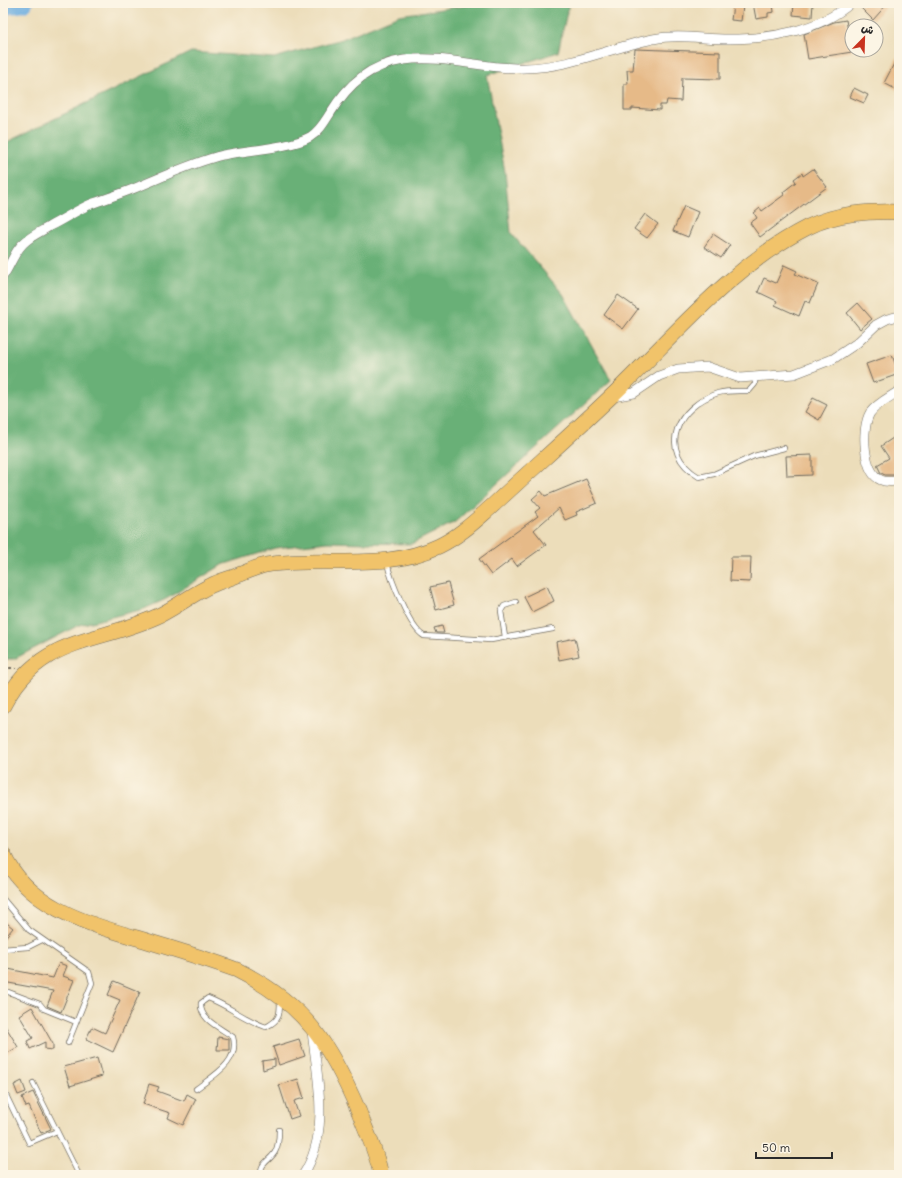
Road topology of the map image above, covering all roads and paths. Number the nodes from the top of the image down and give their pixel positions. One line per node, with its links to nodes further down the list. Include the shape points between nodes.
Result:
1 (851, 3): 3 (street, via 822,23 796,31 727,39 654,39 558,65 490,68 431,58 383,64 363,74 332,110 323,125 311,136 284,145 251,149 203,160 89,205 24,242)
2 (899, 212): 7 (main road, via 845,214 808,227 767,251 716,294)
3 (3, 276)
4 (899, 316): 5 (street, via 876,325 858,343 833,359 794,374)
5 (755, 378): 7 (street, via 740,378 708,367 678,369 659,376 634,393); 8 (lane, via 755,384 749,391 720,392 692,406 674,434 676,450 686,467 699,476 714,474 754,456)
6 (899, 391): 9 (street, via 870,412 865,425 864,447 872,472 879,480)
7 (610, 398): 10 (main road, via 468,526 439,546)
8 (784, 448)
9 (899, 481)
10 (386, 560): 13 (lane, via 395,589 421,635 478,641); 14 (main road, via 298,561 265,566 212,584 146,621 81,641 40,661 23,676)
11 (516, 602): 13 (lane, via 504,606 501,611)
12 (553, 629): 13 (lane)
13 (505, 638)
14 (3, 706)
15 (3, 853): 20 (main road, via 24,883 65,914 237,970 252,977)
16 (3, 899): 17 (lane, via 29,930)
17 (42, 940): 18 (lane, via 28,947); 21 (lane, via 89,972 92,983)
18 (3, 949)
19 (3, 990): 21 (lane, via 40,1004 44,1009)
20 (280, 997): 22 (main road, via 295,1007); 25 (lane, via 280,1013 276,1022 266,1027 251,1022 208,998 201,1003 200,1010 204,1018 233,1037 236,1046 225,1066)
21 (76, 1022): 23 (lane)
22 (311, 1025): 31 (street, via 321,1108 317,1139); 32 (main road, via 345,1079 372,1143)
23 (68, 1043)
24 (33, 1083): 28 (lane)
25 (196, 1089)
26 (4, 1091): 28 (lane, via 29,1143)
27 (279, 1130): 30 (lane, via 276,1150 271,1159 263,1164)
28 (57, 1131): 29 (lane)
29 (79, 1175)
30 (262, 1175)
31 (303, 1175)
32 (381, 1175)

